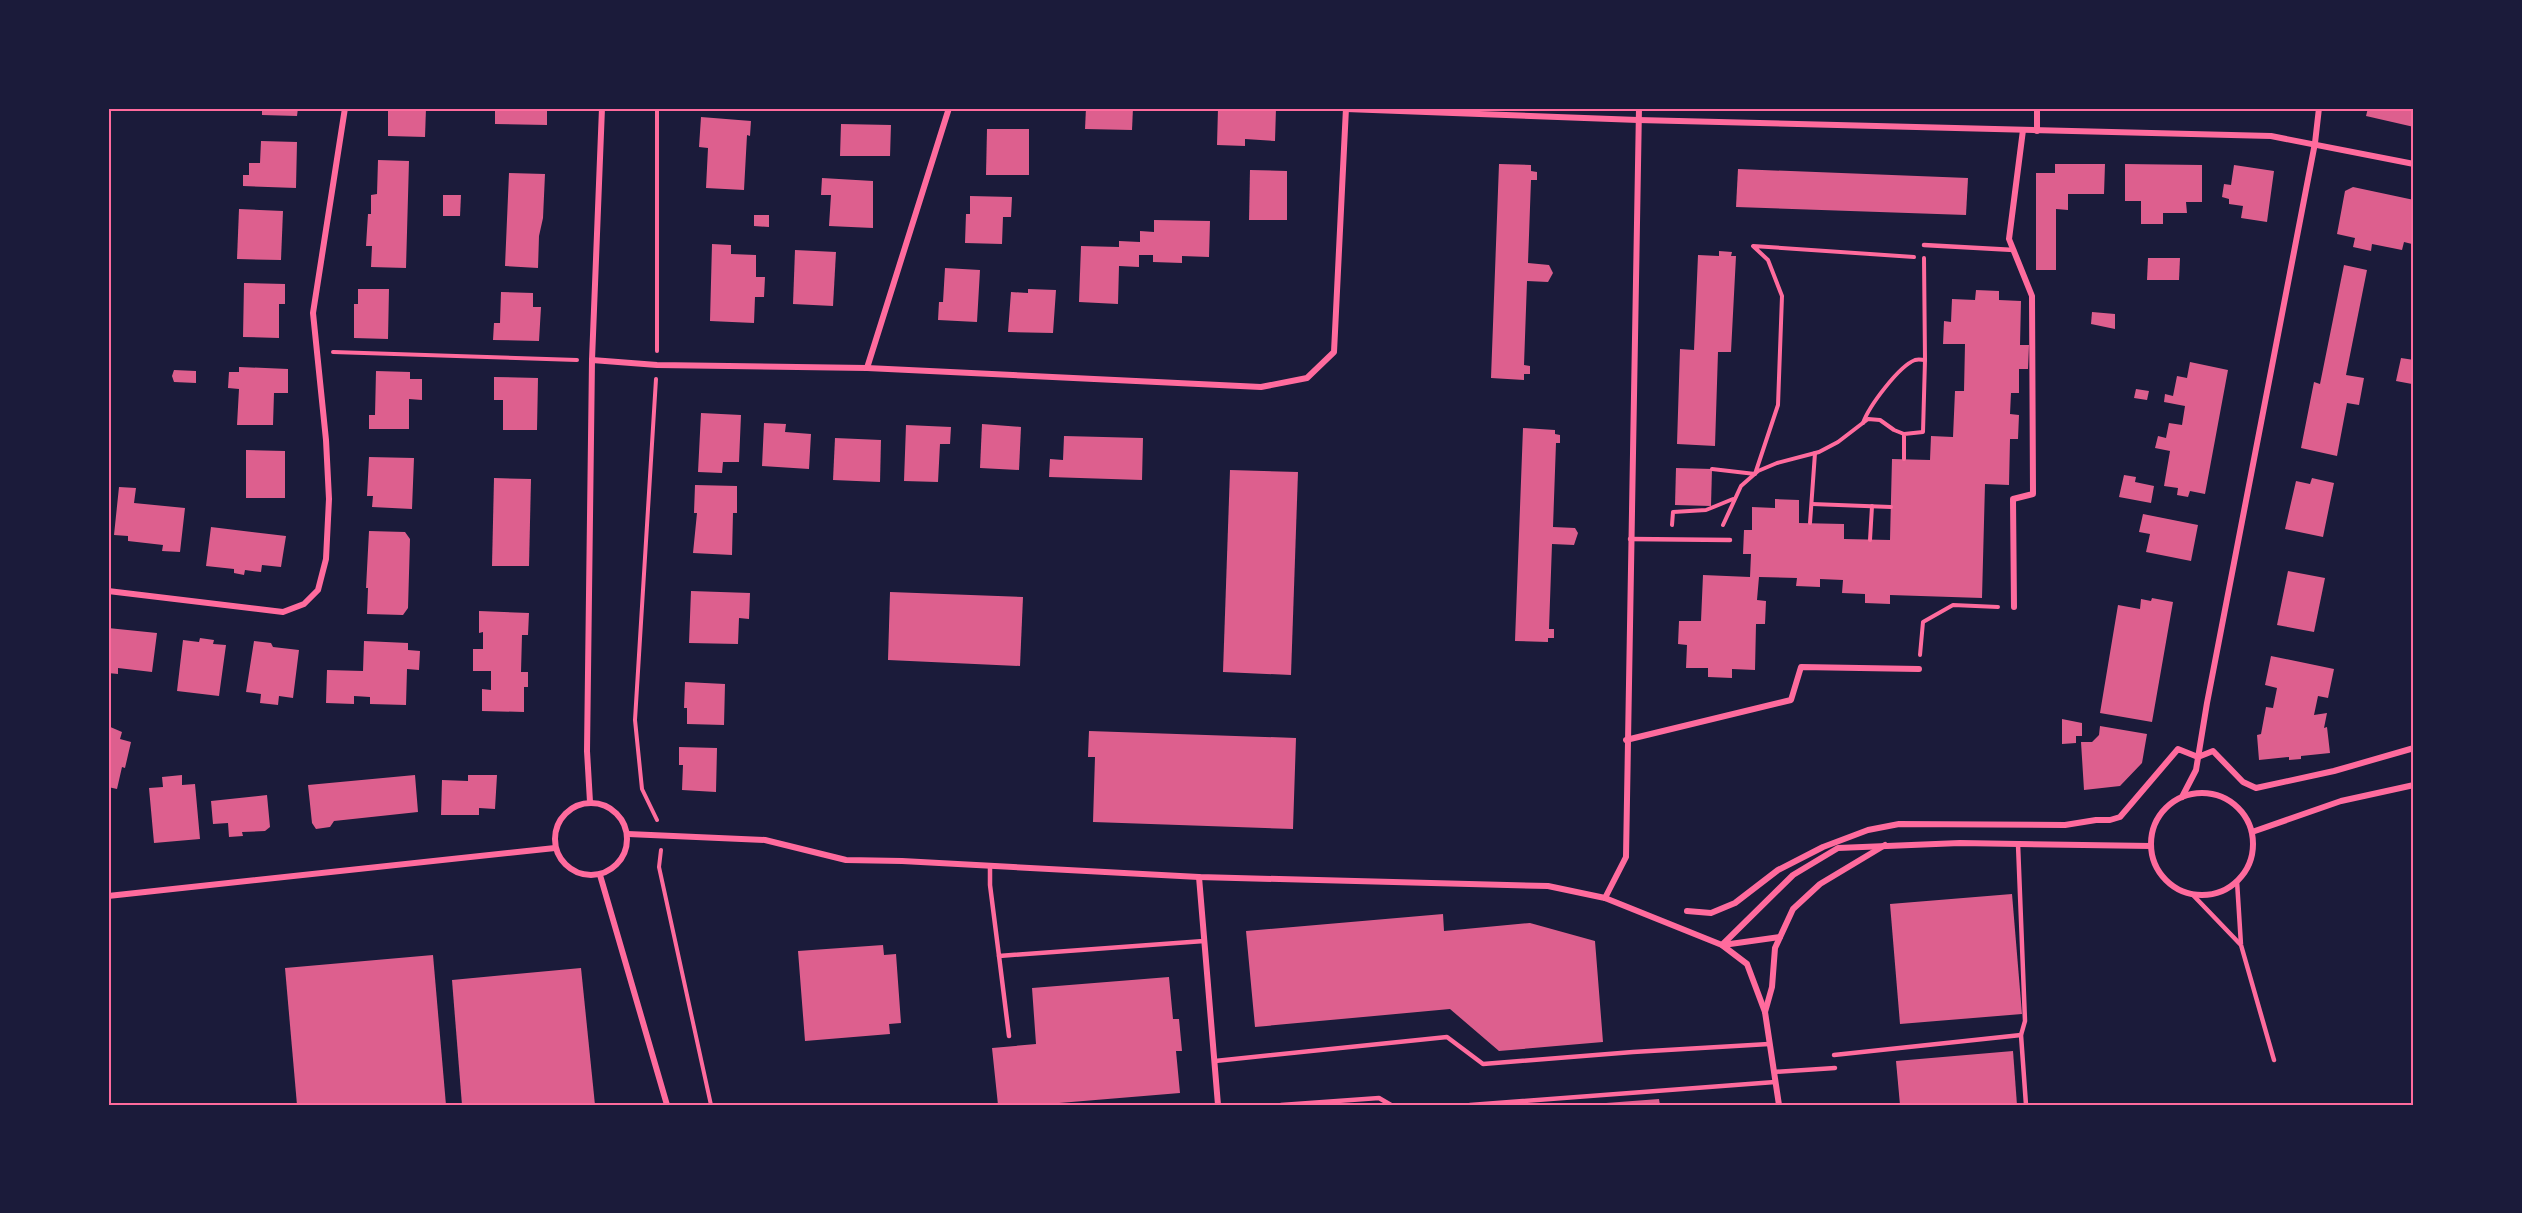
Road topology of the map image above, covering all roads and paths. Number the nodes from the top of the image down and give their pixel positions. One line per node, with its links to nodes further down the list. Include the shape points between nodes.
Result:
1 (345, 108): 17 (street, via 313,313)
2 (602, 108): 18 (street)
3 (657, 108): 20 (path)
4 (948, 108): 21 (street)
5 (1346, 108): 9 (street); 21 (street, via 1334,352 1307,378 1261,387)
6 (1639, 108): 9 (street)
7 (2037, 108): 11 (street)
8 (2319, 108): 12 (street)
9 (1638, 120): 10 (street); 33 (street)
10 (2023, 130): 11 (street); 15 (street, via 2009,239)
11 (2037, 131): 12 (street, via 2271,136)
12 (2315, 143): 13 (street); 43 (street)
13 (2414, 164)
14 (1924, 245): 15 (lane); 16 (path)
15 (2014, 250): 39 (street, via 2032,296 2033,427 2033,494 2013,499)
16 (1924, 257): 19 (path); 27 (path, via 1753,246 1768,260 1782,296 1778,405)
17 (317, 352): 18 (path); 38 (street, via 329,498 326,559 318,590 304,604 283,612)
18 (592, 360): 20 (street); 46 (street, via 587,752)
19 (1925, 360): 22 (path, via 1915,360 1893,378); 23 (path, via 1923,432)
20 (657, 365): 21 (street); 49 (path, via 635,720 642,789)
21 (867, 368)
22 (1863, 423): 23 (path, via 1868,419 1880,420); 24 (path)
23 (1904, 434): 25 (path)
24 (1815, 453): 27 (path, via 1777,463); 29 (path)
25 (1904, 459)
26 (1712, 469): 27 (path)
27 (1755, 474): 28 (path, via 1741,486)
28 (1734, 499): 34 (path, via 1706,510 1673,512); 37 (path, via 1724,521)
29 (1812, 504): 30 (path); 32 (path)
30 (1872, 506): 31 (path); 36 (path)
31 (1891, 507)
32 (1810, 523)
33 (1630, 539): 34 (lane); 41 (street)
34 (1672, 539): 37 (lane)
35 (1730, 540): 37 (lane)
36 (1870, 540)
37 (1721, 541)
38 (108, 591)
39 (2014, 608): 40 (path, via 1953,605 1923,622)
40 (1919, 669): 41 (street, via 1801,667 1791,700)
41 (1626, 740): 60 (street, via 1626,857)
42 (2414, 748): 43 (street, via 2256,788 2243,782 2213,751)
43 (2198, 757): 45 (street); 61 (street, via 2178,749 2120,817 2065,825 1899,824 1868,830 1778,870 1736,903 1711,913)
44 (2414, 785): 47 (street, via 2342,801)
45 (2182, 797): 47 (street, via 2199,792 2232,802 2245,816); 52 (street, via 2158,816)
46 (590, 802): 48 (street, via 608,806 622,818); 53 (street, via 568,810 556,827)
47 (2252, 832): 57 (street, via 2251,858)
48 (628, 834): 49 (street); 55 (street, via 626,851 618,864)
49 (663, 834): 54 (street, via 765,840 846,860); 78 (path, via 659,867)
50 (2018, 844): 51 (street); 52 (street); 68 (lane, via 2025,1021)
51 (1885, 845): 62 (street, via 1820,884 1793,909); 64 (street, via 1838,848 1793,875)
52 (2151, 846): 58 (street, via 2154,863 2163,877)
53 (555, 848): 55 (street, via 562,862 582,875); 59 (street)
54 (990, 867): 56 (street); 66 (lane)
55 (600, 875): 77 (street)
56 (1199, 877): 60 (street, via 1548,886); 63 (street)
57 (2236, 881): 58 (street, via 2223,890); 65 (lane)
58 (2192, 894): 65 (lane)
59 (108, 896)
60 (1605, 898): 64 (street)
61 (1687, 911)
62 (1780, 938): 64 (street); 67 (street)
63 (1204, 941): 66 (lane); 73 (street)
64 (1722, 945): 67 (street, via 1747,964)
65 (2241, 945): 72 (lane)
66 (999, 956): 69 (lane)
67 (1765, 1012): 70 (street)
68 (2021, 1035): 71 (lane); 84 (lane)
69 (1009, 1036)
70 (1769, 1044): 73 (lane, via 1483,1064 1447,1037); 75 (street)
71 (1834, 1055)
72 (2274, 1060)
73 (1215, 1061): 79 (street)
74 (1835, 1068): 75 (lane)
75 (1774, 1072): 76 (street)
76 (1775, 1082): 82 (lane); 83 (street)
77 (667, 1105)
78 (711, 1105)
79 (1218, 1105)
80 (1281, 1105): 81 (lane, via 1379,1098)
81 (1391, 1105)
82 (1470, 1105)
83 (1779, 1105)
84 (2026, 1105)

